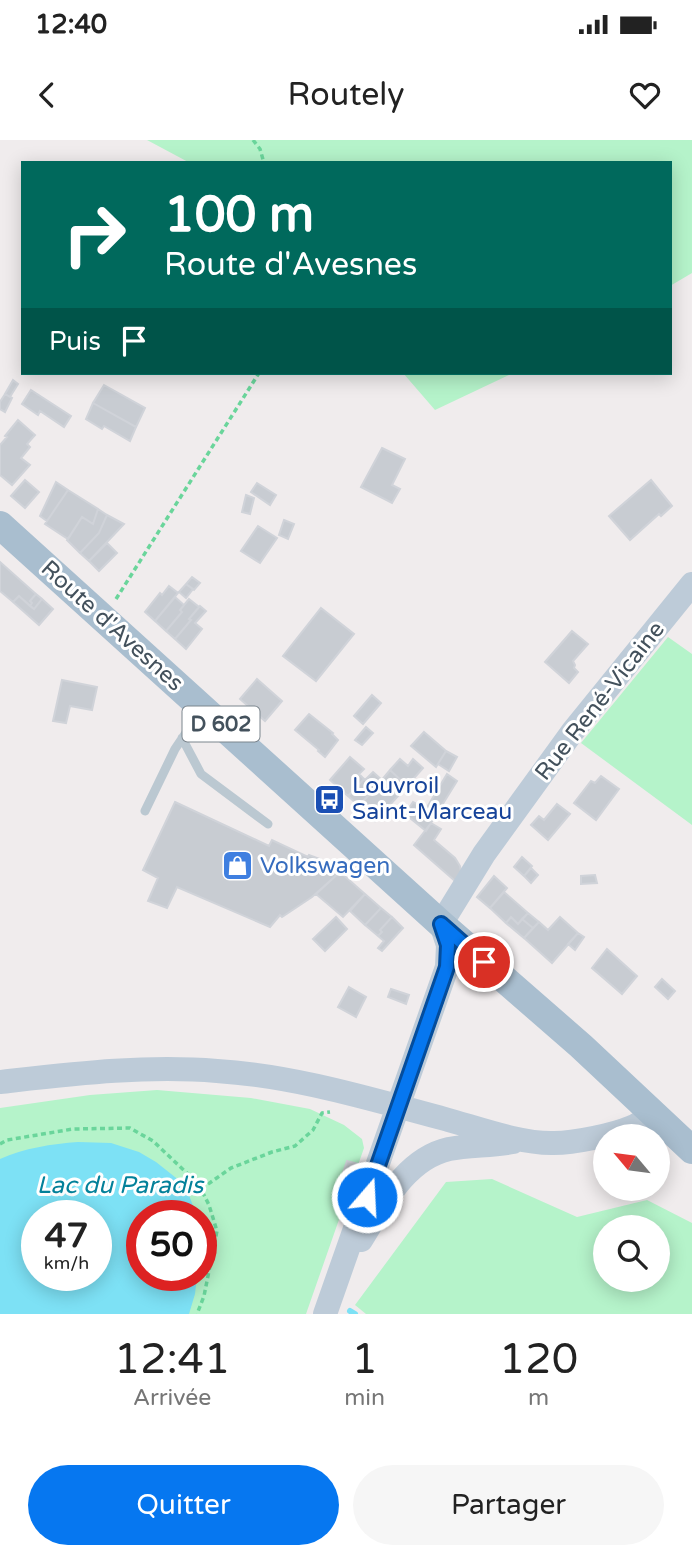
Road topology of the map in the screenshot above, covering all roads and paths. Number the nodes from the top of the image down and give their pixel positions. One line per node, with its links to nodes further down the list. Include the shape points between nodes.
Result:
1 (253, 140): 2 (path)
2 (263, 161)
3 (258, 375): 6 (path)
4 (0, 525): 6 (main road, Route d'Avesnes / D 602)
5 (692, 584): 11 (main road, Rue René-Vicaine, via 573,731 484,854)
6 (103, 618): 7 (main road, Route d'Avesnes / D 602)
7 (203, 708): 8 (lane); 11 (main road, Route d'Avesnes / D 602)
8 (182, 738): 9 (lane); 10 (lane, via 201,774)
9 (145, 811)
10 (268, 824)
11 (441, 924): 14 (main road, via 448,945 447,967); 15 (main road, Route d'Avesnes / D 602)
12 (0, 1082): 13 (main road, via 94,1072 217,1070)
13 (351, 1094): 14 (main road); 19 (path, via 342,1110 322,1113 313,1130 295,1146 231,1168)
14 (399, 1107): 16 (main road); 20 (main road)
15 (654, 1113): 16 (main road, via 634,1126 605,1135 554,1143); 18 (main road, Route d'Avesnes / D 602)
16 (523, 1140): 20 (main road, via 449,1149 429,1156 398,1184)
17 (0, 1144): 19 (path, via 73,1129 130,1128 153,1141)
18 (692, 1150)
19 (201, 1189): 21 (path, via 217,1231)
20 (341, 1270): 22 (main road)
21 (197, 1314)
22 (326, 1314)

